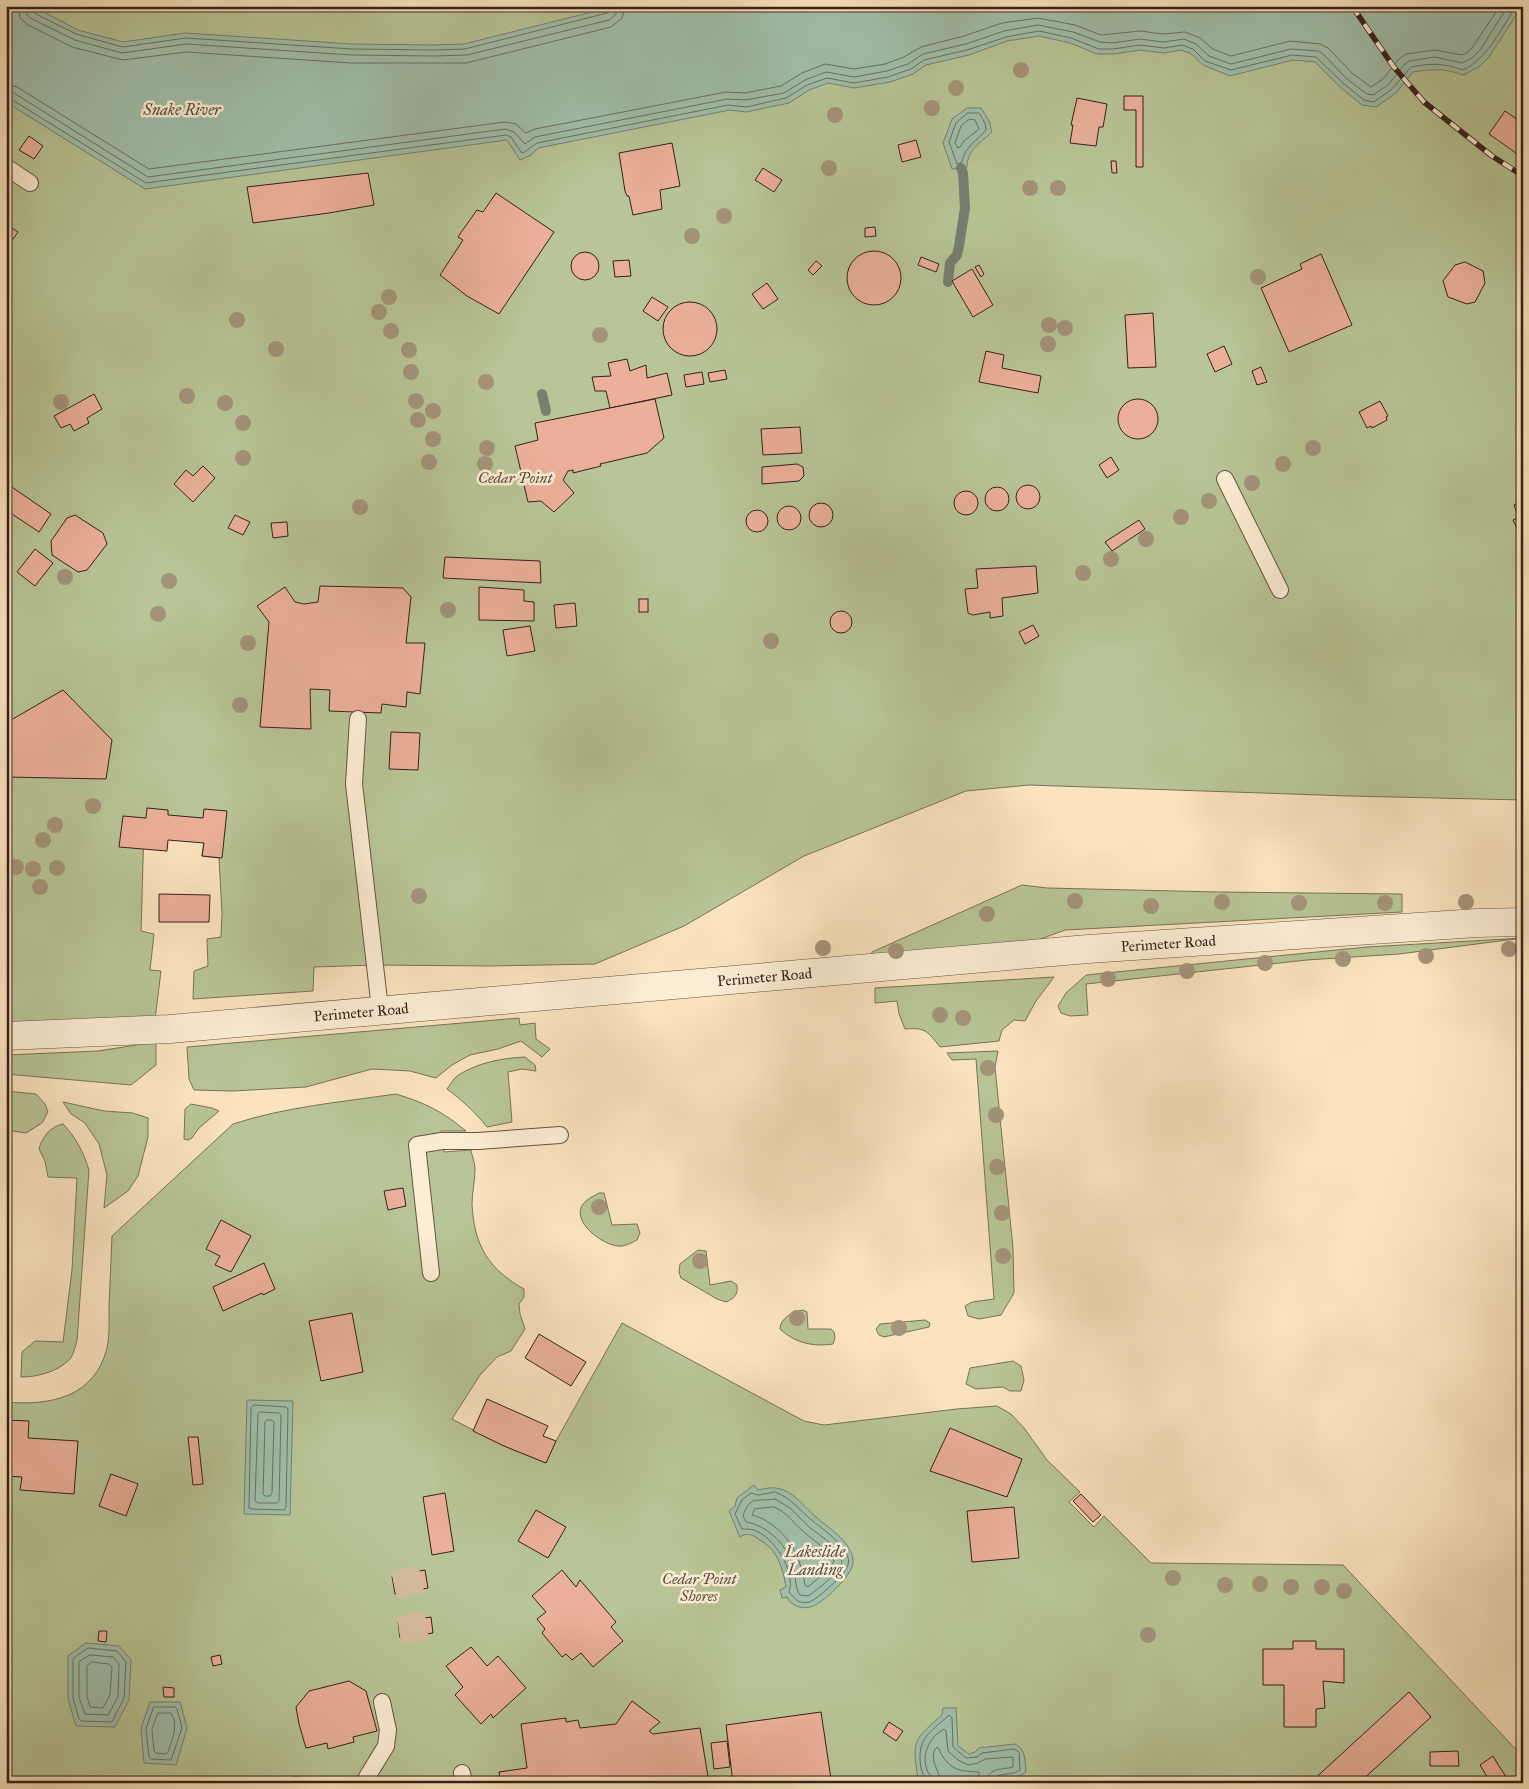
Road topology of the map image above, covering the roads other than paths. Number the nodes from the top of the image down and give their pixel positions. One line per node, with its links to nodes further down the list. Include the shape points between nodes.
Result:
1 (6, 167): 2 (lane)
2 (30, 183)
3 (1225, 479): 4 (lane)
4 (1280, 590)
5 (358, 719): 7 (lane, via 354,784)
6 (1523, 922): 7 (street, Perimeter Road, via 1088,948)
7 (380, 1009): 8 (street, Perimeter Road, via 170,1029)
8 (6, 1036)
9 (560, 1135): 10 (lane, via 417,1145)
10 (431, 1274)
11 (382, 1702): 12 (lane, via 388,1730 386,1746)
12 (366, 1783)

